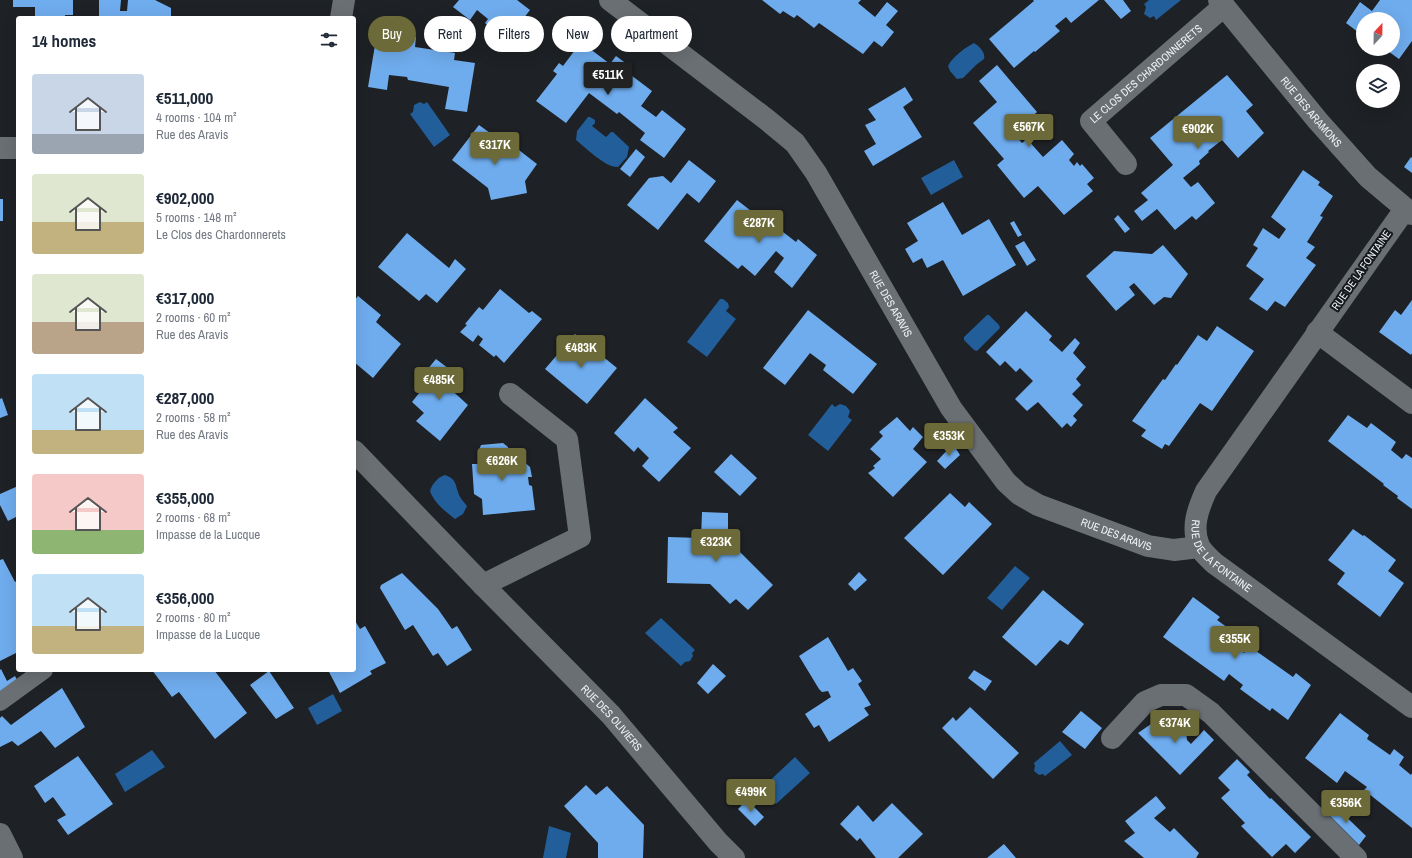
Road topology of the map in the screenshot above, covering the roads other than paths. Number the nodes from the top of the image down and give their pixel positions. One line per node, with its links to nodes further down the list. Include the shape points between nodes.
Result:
1 (344, 0): 4 (street)
2 (610, 0): 13 (street, RUE DES ARAVIS, via 795,143 816,173 951,408 1006,482 1019,494 1038,505 1148,546 1174,550)
3 (1222, 3): 7 (street, LE CLOS DES CHARDONNERETS, via 1091,121); 8 (street, RUE DES ARAMONS, via 1323,127 1368,177)
4 (340, 16)
5 (0, 148): 6 (street)
6 (16, 148)
7 (1126, 164)
8 (1408, 212): 9 (street, RUE DE LA FONTAINE)
9 (1317, 332): 11 (street); 13 (street, RUE DE LA FONTAINE, via 1206,492 1198,508 1195,526)
10 (510, 394): 14 (street, via 567,439 580,538)
11 (1412, 403)
12 (356, 456): 14 (street, RUE DES OLIVIERS)
13 (1199, 546): 17 (street, RUE DE LA FONTAINE, via 1214,562)
14 (483, 585): 21 (street, RUE DES OLIVIERS, via 611,715)
15 (41, 672): 16 (lane)
16 (0, 702)
17 (1412, 707)
18 (1112, 738): 22 (street, via 1145,702 1161,695 1186,695 1211,713)
19 (0, 834): 20 (street)
20 (12, 858)
21 (734, 858)
22 (1356, 858)

